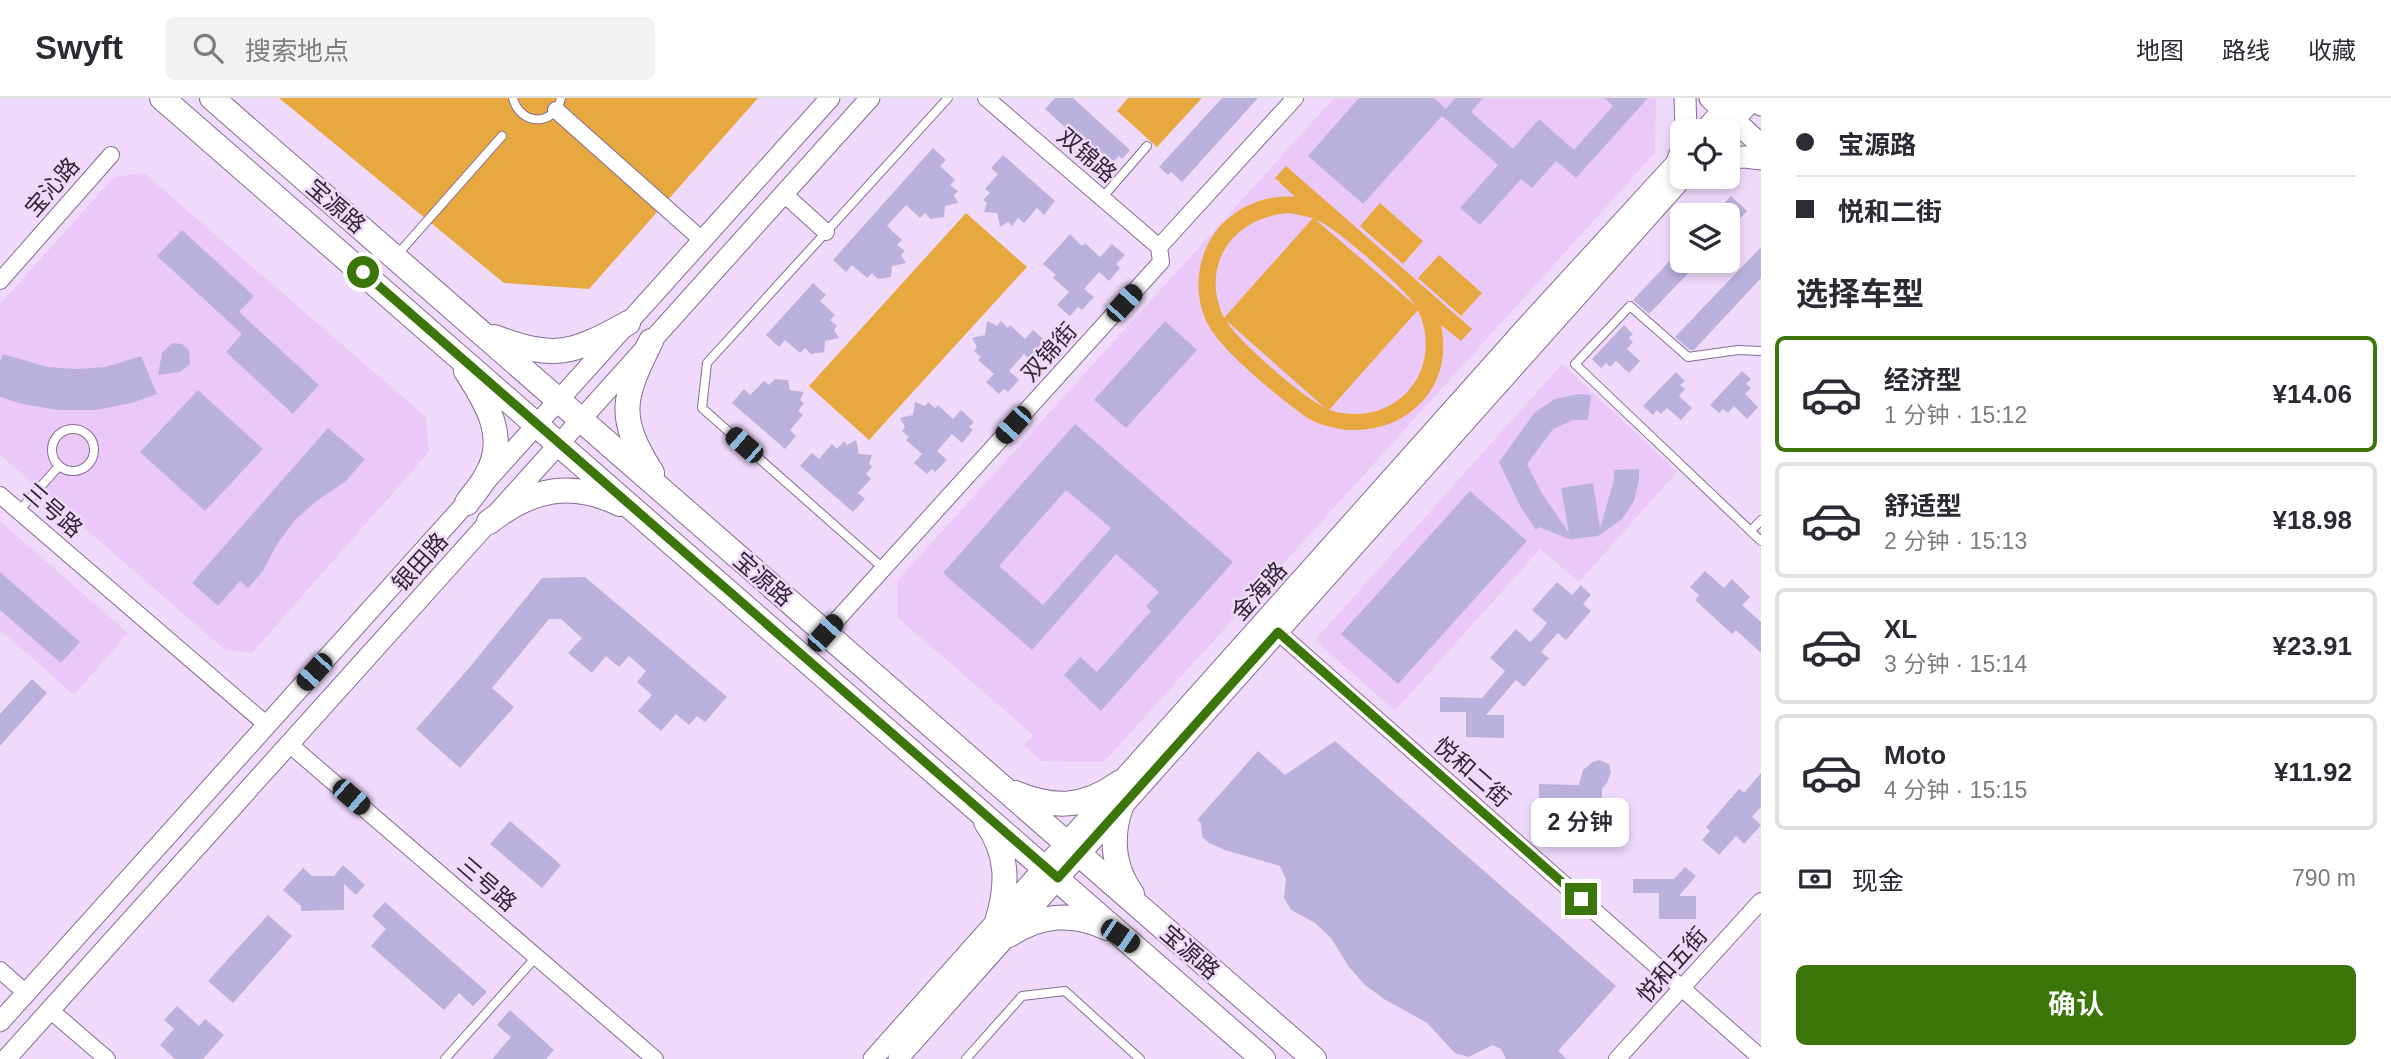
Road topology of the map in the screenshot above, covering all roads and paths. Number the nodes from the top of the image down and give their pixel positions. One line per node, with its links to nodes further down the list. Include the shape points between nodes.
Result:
1 (162, 98): 32 (main road, 宝源路)
2 (212, 98): 28 (main road, 宝源路)
3 (513, 98): 11 (lane, via 516,108 528,118 544,118)
4 (830, 98): 26 (street, 银田路)
5 (870, 98): 23 (street, 银田路)
6 (948, 98): 25 (lane)
7 (986, 98): 24 (street, 双锦路)
8 (1295, 98): 27 (street, 双锦街)
9 (1685, 98): 14 (main road)
10 (1754, 98): 12 (main road); 13 (street)
11 (558, 104): 26 (street)
12 (1761, 105)
13 (1725, 111): 16 (main road)
14 (1686, 119)
15 (502, 136): 28 (lane)
16 (1761, 145)
17 (1147, 146): 24 (lane)
18 (111, 155): 29 (street, 宝沁路)
19 (1740, 157): 20 (main road)
20 (1761, 159)
21 (1670, 172): 55 (street, 金海路, via 1528,324)
22 (1670, 173): 50 (street, 金海路)
23 (784, 194): 25 (street); 33 (street, 银田路)
24 (1102, 198): 27 (street, 双锦路)
25 (827, 232): 49 (lane, via 707,363 702,408)
26 (702, 240): 30 (street, 银田路)
27 (1159, 247): 49 (street, 双锦街, via 1161,262)
28 (395, 257): 31 (main road, 宝源路)
29 (0, 281)
30 (628, 323): 31 (main road, via 560,352 525,349); 35 (street, 银田路)
31 (480, 332): 35 (main road, 宝源路)
32 (442, 340): 37 (main road, 宝源路); 42 (main road, via 485,402 497,437 487,476)
33 (652, 341): 36 (street, 银田路); 40 (main road, via 629,389 627,407 635,442)
34 (1761, 351): 47 (lane, via 1688,357 1630,306 1575,364)
35 (558, 400): 36 (main road, 宝源路); 37 (street, 银田路)
36 (581, 420): 38 (street, 银田路); 40 (main road, 宝源路)
37 (537, 424): 38 (main road, 宝源路); 42 (street, 银田路)
38 (559, 443): 44 (main road, 宝源路); 46 (street, 银田路)
39 (59, 466): 39 (lane, via 71,471 88,464 93,445 86,434 74,429 57,436 52,455); 43 (lane)
40 (666, 494): 51 (main road, 宝源路)
41 (0, 495): 43 (street, 三号路)
42 (467, 503): 52 (street, 银田路)
43 (19, 511): 52 (street, 三号路)
44 (639, 513): 46 (main road, via 604,496 562,490 527,498); 56 (main road, 宝源路)
45 (1761, 520): 47 (lane)
46 (489, 522): 53 (street, 银田路)
47 (1751, 531): 48 (lane)
48 (1761, 541)
49 (883, 568): 51 (street, 双锦街)
50 (1278, 632): 55 (street, 金海路); 65 (street, 悦和二街)
51 (825, 633): 54 (main road, 宝源路)
52 (267, 725): 66 (street, 银田路)
53 (289, 744): 63 (street, 三号路); 67 (street, 银田路)
54 (1002, 788): 55 (main road, via 1037,801 1068,804); 57 (main road, 宝源路)
55 (1120, 795): 57 (street, 金海路); 60 (main road, via 1114,831 1116,860 1126,886)
56 (975, 807): 58 (main road, 宝源路); 61 (main road, via 1002,857 1006,889)
57 (1072, 849): 58 (street, 金海路); 60 (main road, 宝源路)
58 (1051, 873): 61 (street, 金海路); 62 (main road, 宝源路)
59 (1761, 901): 65 (street, 悦和五街)
60 (1144, 912): 79 (main road, 宝源路)
61 (1003, 928): 62 (main road, via 1065,916 1106,927); 74 (street, 金海路); 75 (street, 金海路)
62 (1133, 946): 78 (main road, 宝源路)
63 (536, 957): 72 (lane); 73 (street, 三号路)
64 (0, 971): 66 (street)
65 (1682, 988): 69 (street, 悦和二街); 80 (street, 悦和五街)
66 (26, 993): 68 (street, 银田路)
67 (50, 1010): 70 (street, 银田路); 71 (street)
68 (0, 1022)
69 (1761, 1058)
70 (6, 1059)
71 (107, 1059)
72 (445, 1059)
73 (655, 1059)
74 (873, 1059)
75 (898, 1059)
76 (966, 1059): 77 (lane, via 1022,996 1065,991)
77 (1140, 1059)
78 (1263, 1059)
79 (1314, 1059)
80 (1617, 1059)

